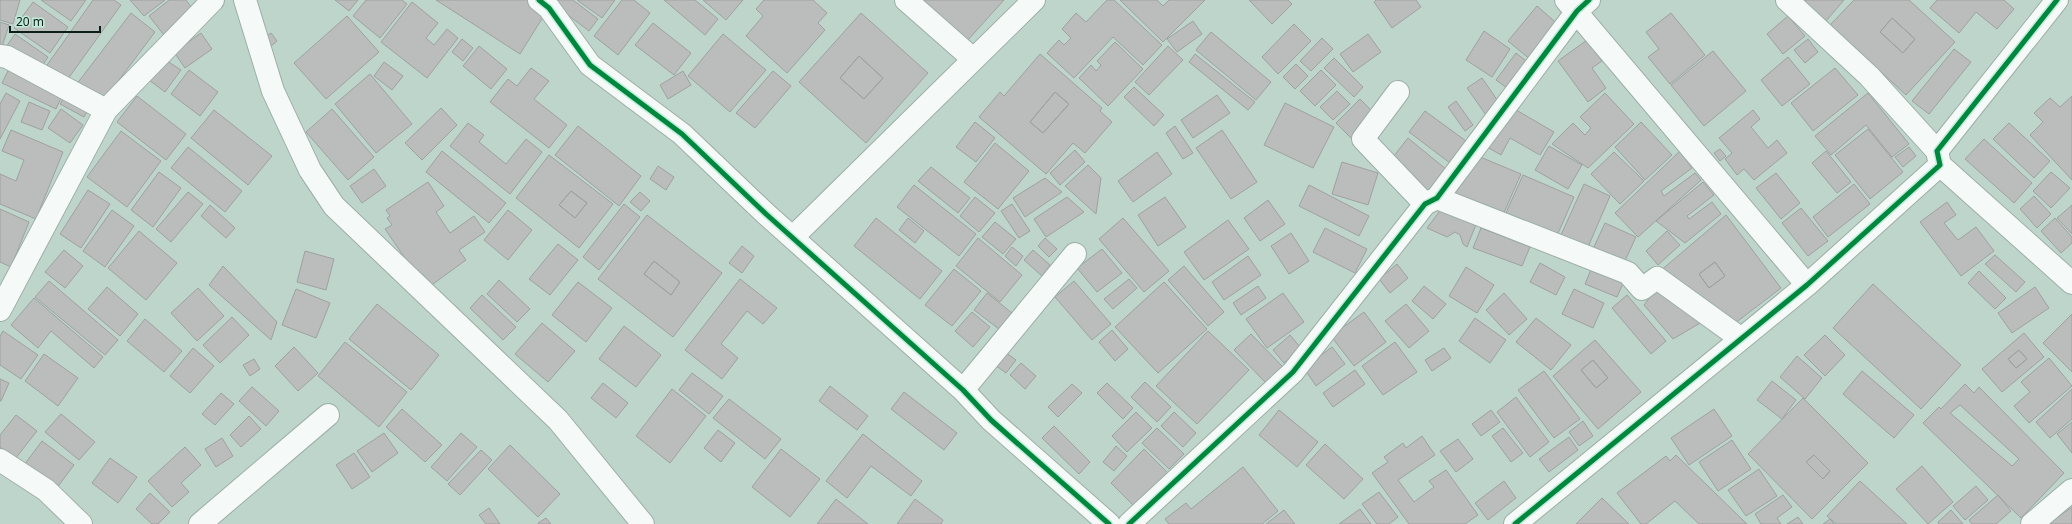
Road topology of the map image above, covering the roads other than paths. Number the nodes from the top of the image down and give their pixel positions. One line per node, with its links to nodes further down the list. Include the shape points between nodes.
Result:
1 (213, 0): 12 (street)
2 (245, 0): 27 (street, via 273,91 310,170 334,206 558,420)
3 (539, 0): 15 (street, via 549,8 590,65 682,134)
4 (906, 0): 10 (street)
5 (1034, 0): 10 (street)
6 (1788, 0): 13 (street, via 1869,76)
7 (2057, 0): 13 (street)
8 (1577, 4): 14 (street); 18 (street)
9 (0, 56): 12 (street, via 7,57)
10 (973, 59): 15 (street)
11 (1398, 92): 14 (street, via 1363,139)
12 (106, 110): 19 (street)
13 (1939, 158): 17 (street); 18 (street)
14 (1431, 201): 20 (street, via 1628,273 1642,289 1657,278); 29 (street, via 1293,372)
15 (793, 237): 21 (street)
16 (1075, 254): 21 (street)
17 (2072, 283)
18 (1807, 285): 20 (street)
19 (0, 310)
20 (1740, 338): 30 (street)
21 (963, 390): 28 (street, via 991,420)
22 (328, 415): 26 (street)
23 (0, 460): 25 (street, via 46,490)
24 (2072, 490): 31 (street)
25 (81, 524)
26 (200, 524)
27 (643, 524)
28 (1109, 524)
29 (1129, 524)
30 (1515, 524)
31 (2032, 524)

